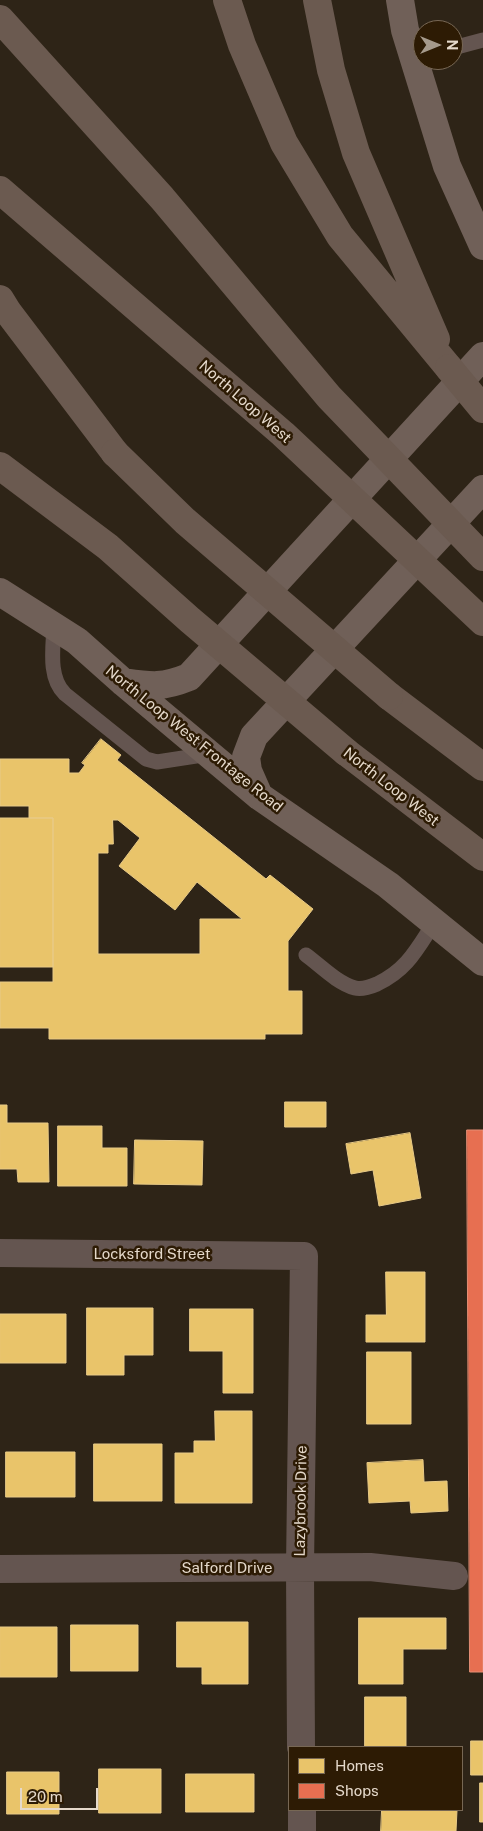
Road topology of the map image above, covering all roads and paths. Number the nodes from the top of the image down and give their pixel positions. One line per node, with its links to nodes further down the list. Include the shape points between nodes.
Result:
1 (227, 0): 13 (highway, via 242,45 284,143 340,236)
2 (317, 0): 13 (highway, via 331,70 356,153)
3 (400, 0): 7 (main road, via 405,30)
4 (0, 19): 17 (highway, bridge, via 162,198 329,397)
5 (483, 40): 6 (lane)
6 (463, 45)
7 (413, 46)
8 (422, 70): 10 (main road, via 447,166)
9 (0, 190): 19 (highway, North Loop West, bridge, via 284,434)
10 (483, 246)
11 (0, 299): 23 (highway, bridge, via 115,453 185,521 389,696)
12 (483, 356): 21 (main road, via 189,677 172,684 154,686)
13 (449, 368): 14 (highway, bridge)
14 (483, 408)
15 (0, 466): 25 (highway, North Loop West, bridge, via 108,547 346,752)
16 (483, 489): 24 (main road, via 254,736 246,757 248,771)
17 (483, 557)
18 (0, 592): 20 (main road, North Loop West Frontage Road)
19 (483, 622)
20 (54, 626): 21 (main road, North Loop West Frontage Road, via 77,641); 22 (lane, via 55,676 58,688 65,694 146,759 157,762)
21 (123, 682): 22 (main road, North Loop West Frontage Road)
22 (209, 754): 24 (main road, North Loop West Frontage Road)
23 (483, 767)
24 (259, 796): 26 (main road, North Loop West Frontage Road, via 388,885)
25 (483, 857)
26 (434, 923): 27 (lane, via 404,966 369,988 346,984); 28 (main road, North Loop West Frontage Road)
27 (306, 955)
28 (483, 962)
29 (0, 1253): 30 (street, Locksford Street)
30 (304, 1256): 32 (street, Lazybrook Drive)
31 (0, 1568): 32 (street, Salford Drive)
32 (300, 1568): 33 (street, Salford Drive, via 370,1567); 34 (street, Lazybrook Drive)
33 (454, 1576)
34 (302, 1746)
35 (302, 1811): 36 (street)
36 (302, 1831)

